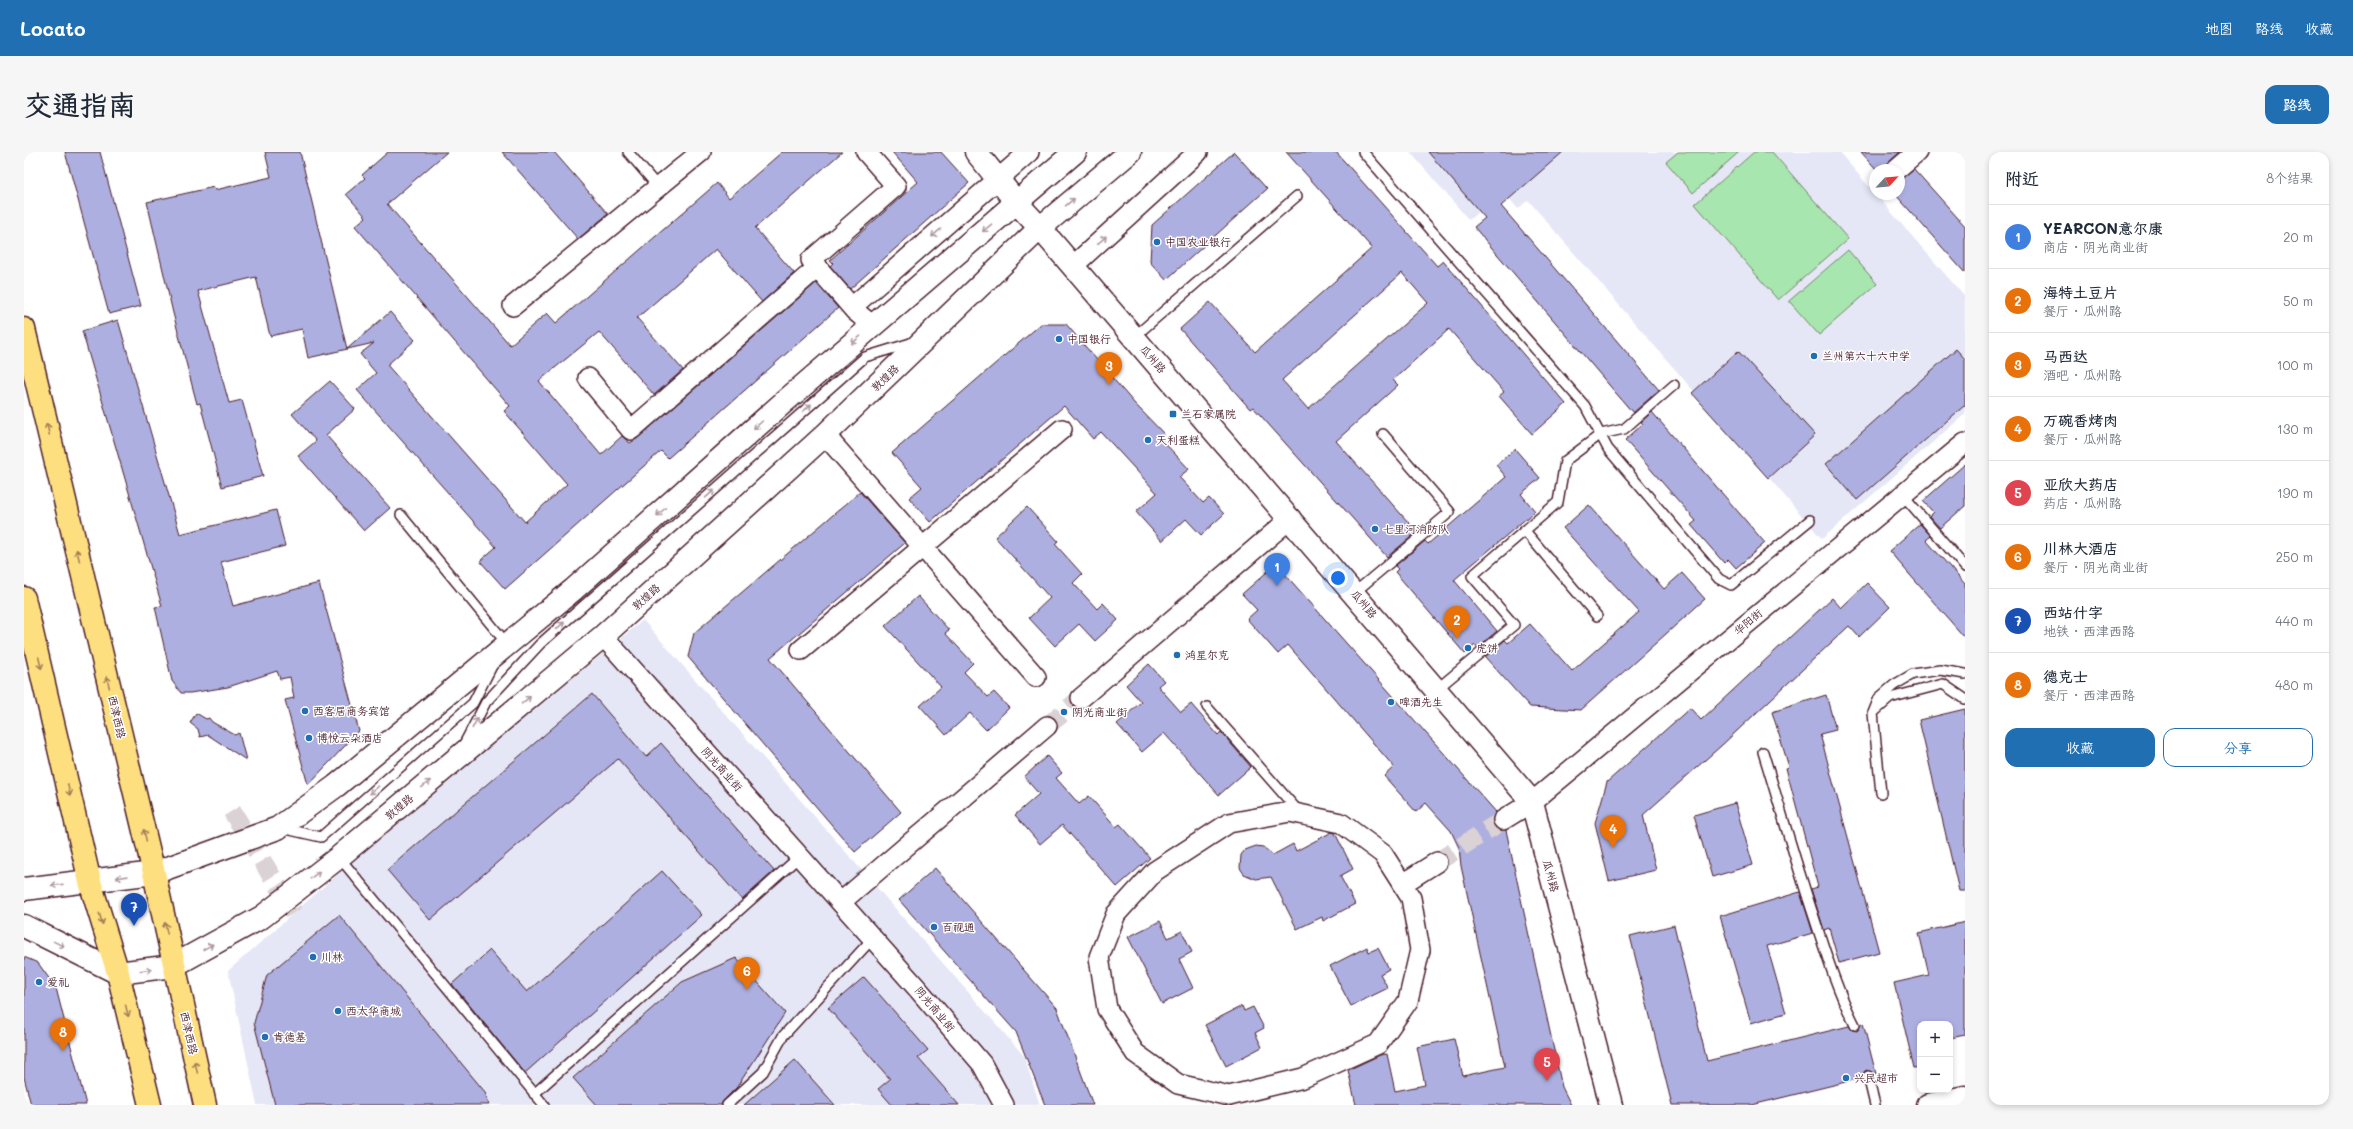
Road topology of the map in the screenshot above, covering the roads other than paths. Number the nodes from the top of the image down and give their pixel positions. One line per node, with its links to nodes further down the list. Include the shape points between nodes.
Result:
1 (628, 152): 13 (lane)
2 (701, 152): 13 (street)
3 (866, 152): 18 (street, via 896,186 811,260)
4 (976, 152): 12 (main road, 瓜州路)
5 (1029, 152): 12 (street)
6 (1076, 152): 15 (main road)
7 (1130, 152): 16 (main road, 敦煌路, one-way to 7)
8 (1198, 152): 17 (street, one-way to 8)
9 (1363, 152): 29 (lane, via 1585,406)
10 (1916, 152): 11 (street)
11 (1903, 164)
12 (998, 178): 15 (main road, 瓜州路); 20 (street, one-way to 20)
13 (658, 187): 19 (street)
14 (1297, 196): 23 (lane)
15 (1017, 203): 16 (main road, 瓜州路); 21 (main road, one-way to 21)
16 (1040, 228): 17 (main road, 瓜州路); 24 (main road, 敦煌路)
17 (1073, 266): 23 (main road, 瓜州路)
18 (818, 267): 20 (street); 25 (street, via 631,430)
19 (513, 306)
20 (852, 307): 21 (street)
21 (873, 326): 43 (main road, one-way to 43, via 573,590)
22 (24, 329): 63 (main road, 西津西路, one-way to 22)
23 (1134, 337): 34 (main road, 瓜州路)
24 (925, 339): 30 (main road, 敦煌路); 54 (lane, one-way to 24, via 486,702 546,639 865,357)
25 (588, 378)
26 (1674, 385): 29 (lane, via 1624,429)
27 (1062, 429): 37 (street)
28 (1383, 434): 39 (lane, via 1450,512)
29 (1601, 434): 35 (lane, via 1608,448 1719,579 1731,585); 36 (lane, via 1565,460 1558,502)
30 (825, 435): 37 (street); 42 (main road, 敦煌路)
31 (1965, 443): 32 (street, 华阳街)
32 (1902, 495): 38 (lane); 56 (street, 华阳街)
33 (401, 515): 43 (lane)
34 (1291, 518): 39 (main road, 瓜州路); 48 (street)
35 (1810, 520)
36 (1525, 531): 41 (lane); 47 (lane, via 1472,576 1514,625)
37 (923, 547): 44 (street); 46 (street)
38 (1965, 567)
39 (1354, 592): 47 (main road, 瓜州路)
40 (24, 598): 64 (main road, one-way to 64)
41 (1597, 616)
42 (603, 636): 54 (main road, 敦煌路, one-way to 42); 60 (street, 阴光商业街)
43 (504, 646): 59 (main road, via 336,786); 59 (lane, one-way to 59, via 472,703 321,837)
44 (801, 650)
45 (1965, 674): 51 (lane, via 1940,670 1913,674 1878,698)
46 (1036, 677)
47 (1437, 689): 56 (main road, 瓜州路)
48 (1081, 698)
49 (1965, 699): 51 (lane, via 1943,684 1890,698)
50 (1207, 707): 57 (lane)
51 (1873, 713): 55 (lane)
52 (1047, 726): 67 (street)
53 (1763, 752): 72 (lane, via 1832,970)
54 (457, 758): 61 (main road, 敦煌路, one-way to 54)
55 (1881, 793)
56 (1532, 802): 58 (street, 华阳街); 81 (main road, 瓜州路)
57 (1302, 814): 65 (street, via 1340,823 1383,854); 65 (street, via 1290,812 1229,823 1155,871 1116,914 1099,957 1107,1009 1135,1053 1178,1084 1229,1096 1303,1078 1378,1044 1408,1001 1420,950 1411,898)
58 (1503, 820)
59 (278, 828): 63 (main road)
60 (800, 856): 67 (street, 阴光商业街); 74 (lane)
61 (339, 857): 70 (main road, 敦煌路, one-way to 61, via 262,917); 74 (lane)
62 (1438, 862): 65 (street)
63 (154, 873): 64 (main road, one-way to 64); 70 (main road, 西津西路, one-way to 63)
64 (90, 882): 66 (main road, one-way to 66); 71 (main road, one-way to 71)
65 (1402, 884)
66 (24, 889)
67 (841, 902): 69 (street, 阴光商业街)
68 (24, 926): 71 (main road, one-way to 71)
69 (873, 938): 79 (lane, via 783,1036 763,1072); 80 (street, 阴光商业街, via 982,1064)
70 (174, 966): 71 (main road, 敦煌路, one-way to 70); 77 (main road, 西津西路, one-way to 70)
71 (118, 973): 76 (main road, one-way to 76)
72 (1855, 1025)
73 (1868, 1076): 82 (lane)
74 (534, 1094): 78 (lane)
75 (1965, 1097): 83 (main road)
76 (150, 1105)
77 (205, 1105)
78 (544, 1105)
79 (727, 1105)
80 (1004, 1105)
81 (1611, 1105)
82 (1875, 1105)
83 (1928, 1105)

